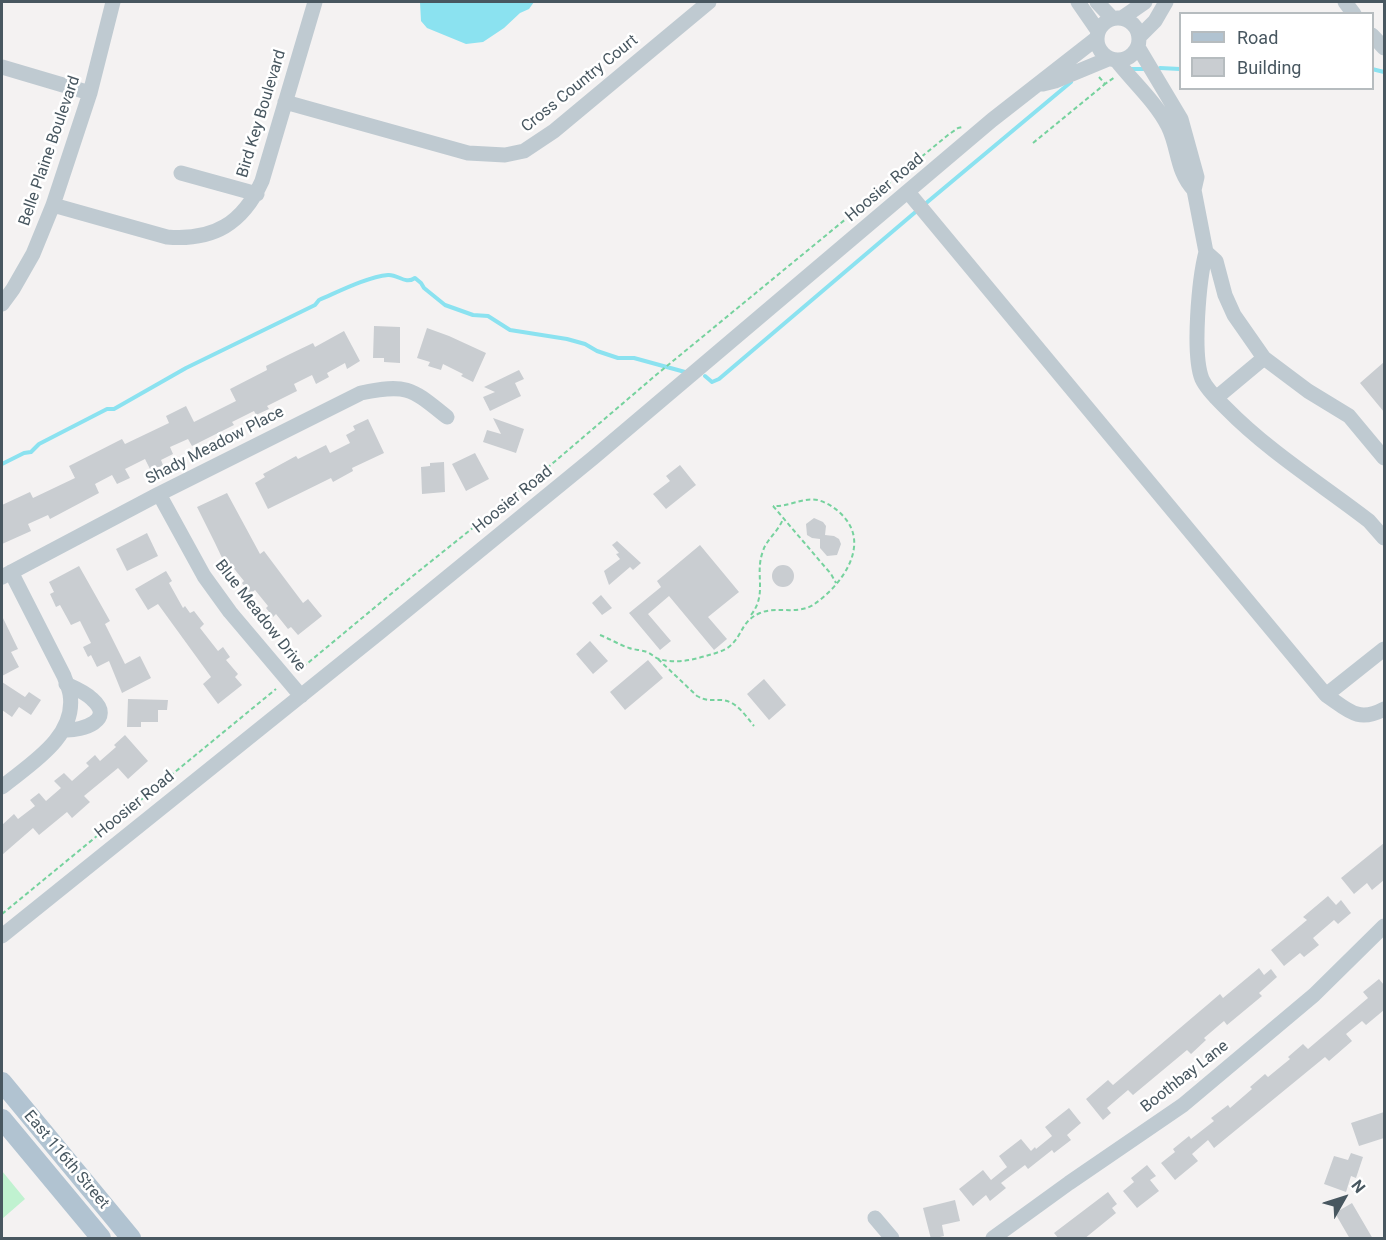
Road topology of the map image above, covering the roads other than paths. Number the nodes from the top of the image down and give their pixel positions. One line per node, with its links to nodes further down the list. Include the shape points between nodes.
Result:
1 (113, 2): 16 (street, Belle Plaine Boulevard)
2 (315, 2): 17 (street, Bird Key Boulevard)
3 (709, 2): 17 (street, Cross Country Court, via 554,131 524,151 505,155 468,153)
4 (1078, 2): 9 (street)
5 (1097, 2): 8 (street)
6 (1145, 2): 8 (street)
7 (1166, 2): 11 (street)
8 (1117, 18): 9 (street, via 1105,21); 11 (street, via 1132,22)
9 (1097, 35): 13 (street, via 1098,48); 15 (street, Hoosier Road)
10 (1374, 36): 12 (street)
11 (1138, 42): 13 (street, via 1129,58); 19 (street, via 1181,119 1197,177)
12 (1384, 48)
13 (1112, 59): 15 (street, Hoosier Road); 19 (street, via 1160,111 1170,129 1185,180)
14 (2, 67): 16 (street)
15 (1040, 84): 20 (street, Hoosier Road)
16 (90, 93): 22 (street, Belle Plaine Boulevard)
17 (285, 102): 21 (street, Bird Key Boulevard)
18 (181, 173): 21 (street)
19 (1194, 190): 23 (street)
20 (908, 192): 34 (street); 35 (street, Hoosier Road, via 610,444)
21 (256, 194): 22 (street, Bird Key Boulevard, via 229,225 199,237 182,238 134,229)
22 (52, 205): 24 (street, Belle Plaine Boulevard, via 33,254)
23 (1206, 252): 25 (street, via 1216,261 1234,315); 26 (street, via 1201,269 1197,351 1203,380)
24 (2, 304)
25 (1264, 358): 26 (street); 28 (street, via 1349,416)
26 (1216, 398): 30 (street, via 1249,432 1369,521)
27 (447, 417): 29 (street, Shady Meadow Place, via 408,390 361,393)
28 (1384, 458)
29 (159, 494): 31 (street, Shady Meadow Place); 35 (street, Blue Meadow Drive, via 204,576)
30 (1384, 538)
31 (6, 574): 33 (street)
32 (1384, 649): 34 (street)
33 (66, 684): 37 (street, via 70,694); 37 (street, via 93,699 99,716 87,728)
34 (1326, 694): 36 (street, via 1354,715 1370,716)
35 (301, 696): 40 (street, Hoosier Road)
36 (1384, 709)
37 (65, 730): 38 (street)
38 (2, 787)
39 (1384, 926): 47 (street, Boothbay Lane, via 1314,996 1183,1105)
40 (2, 936)
41 (2, 1082): 45 (main road, East 116th Street)
42 (2, 1119): 44 (main road, East 116th Street)
43 (874, 1218): 46 (street)
44 (100, 1239)
45 (131, 1239)
46 (892, 1239)
47 (993, 1239)

